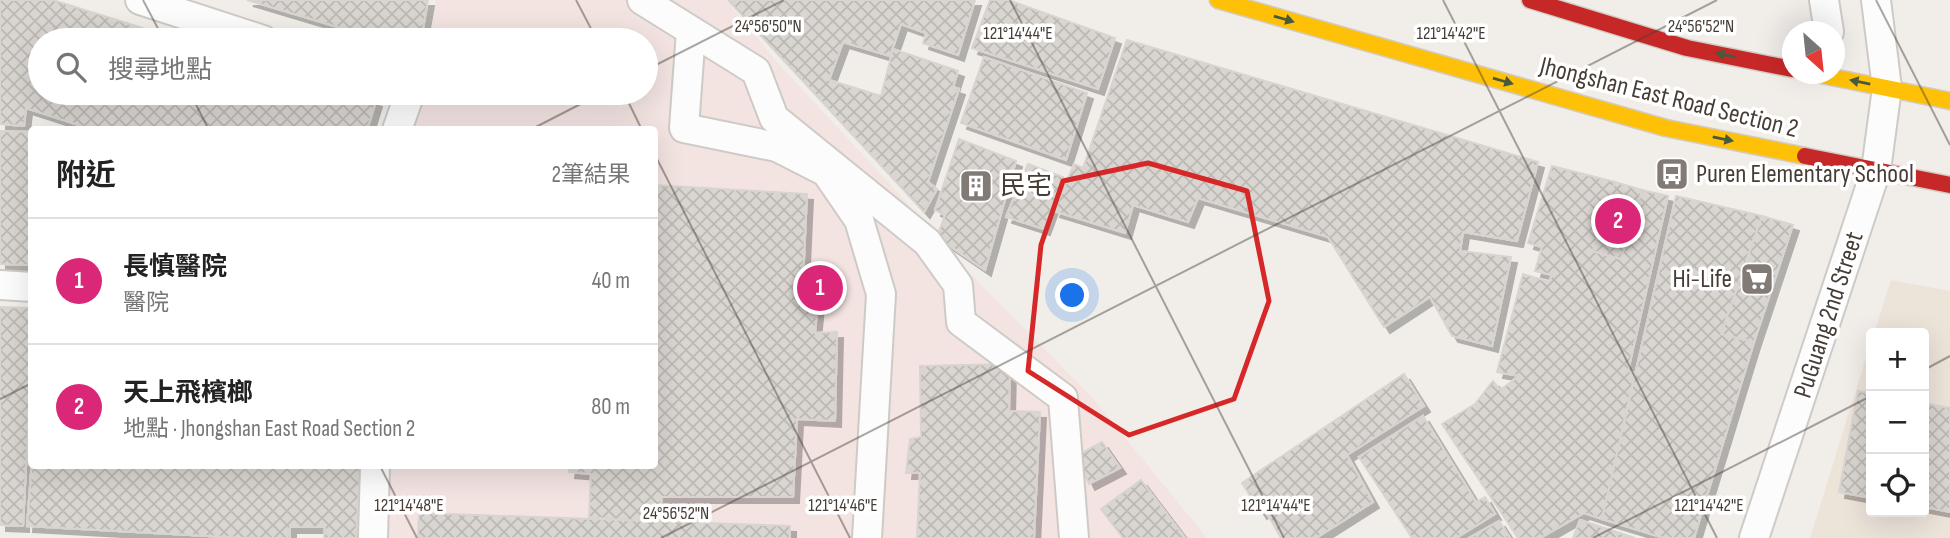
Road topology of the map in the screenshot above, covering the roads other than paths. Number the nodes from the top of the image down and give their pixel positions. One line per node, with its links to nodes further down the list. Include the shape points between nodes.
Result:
1 (140, 0): 8 (lane)
2 (642, 0): 9 (lane)
3 (1218, 0): 16 (main road, Jhongshan East Road Section 2, one-way to 16, via 1666,128)
4 (1530, 0): 10 (main road, Jhongshan East Road Section 2, one-way to 4, via 1687,48)
5 (1824, 0): 7 (lane)
6 (1876, 0): 12 (lane, PuGuang 2nd Street)
7 (1827, 21)
8 (226, 28)
9 (691, 31): 22 (lane, via 684,128 777,147 825,172 859,220 881,294); 23 (lane, via 756,71 774,118 927,242 958,285 961,322 1063,398)
10 (1782, 67)
11 (1845, 79): 12 (main road, one-way to 11)
12 (1887, 88): 13 (main road); 16 (lane, PuGuang 2nd Street)
13 (1950, 101)
14 (406, 105): 15 (lane)
15 (398, 126)
16 (1876, 170): 17 (main road, Jhongshan East Road Section 2); 24 (lane, PuGuang 2nd Street)
17 (1950, 186)
18 (0, 285): 19 (lane)
19 (28, 287)
20 (375, 469): 21 (lane)
21 (373, 538)
22 (867, 538)
23 (1074, 538)
24 (1754, 538)

